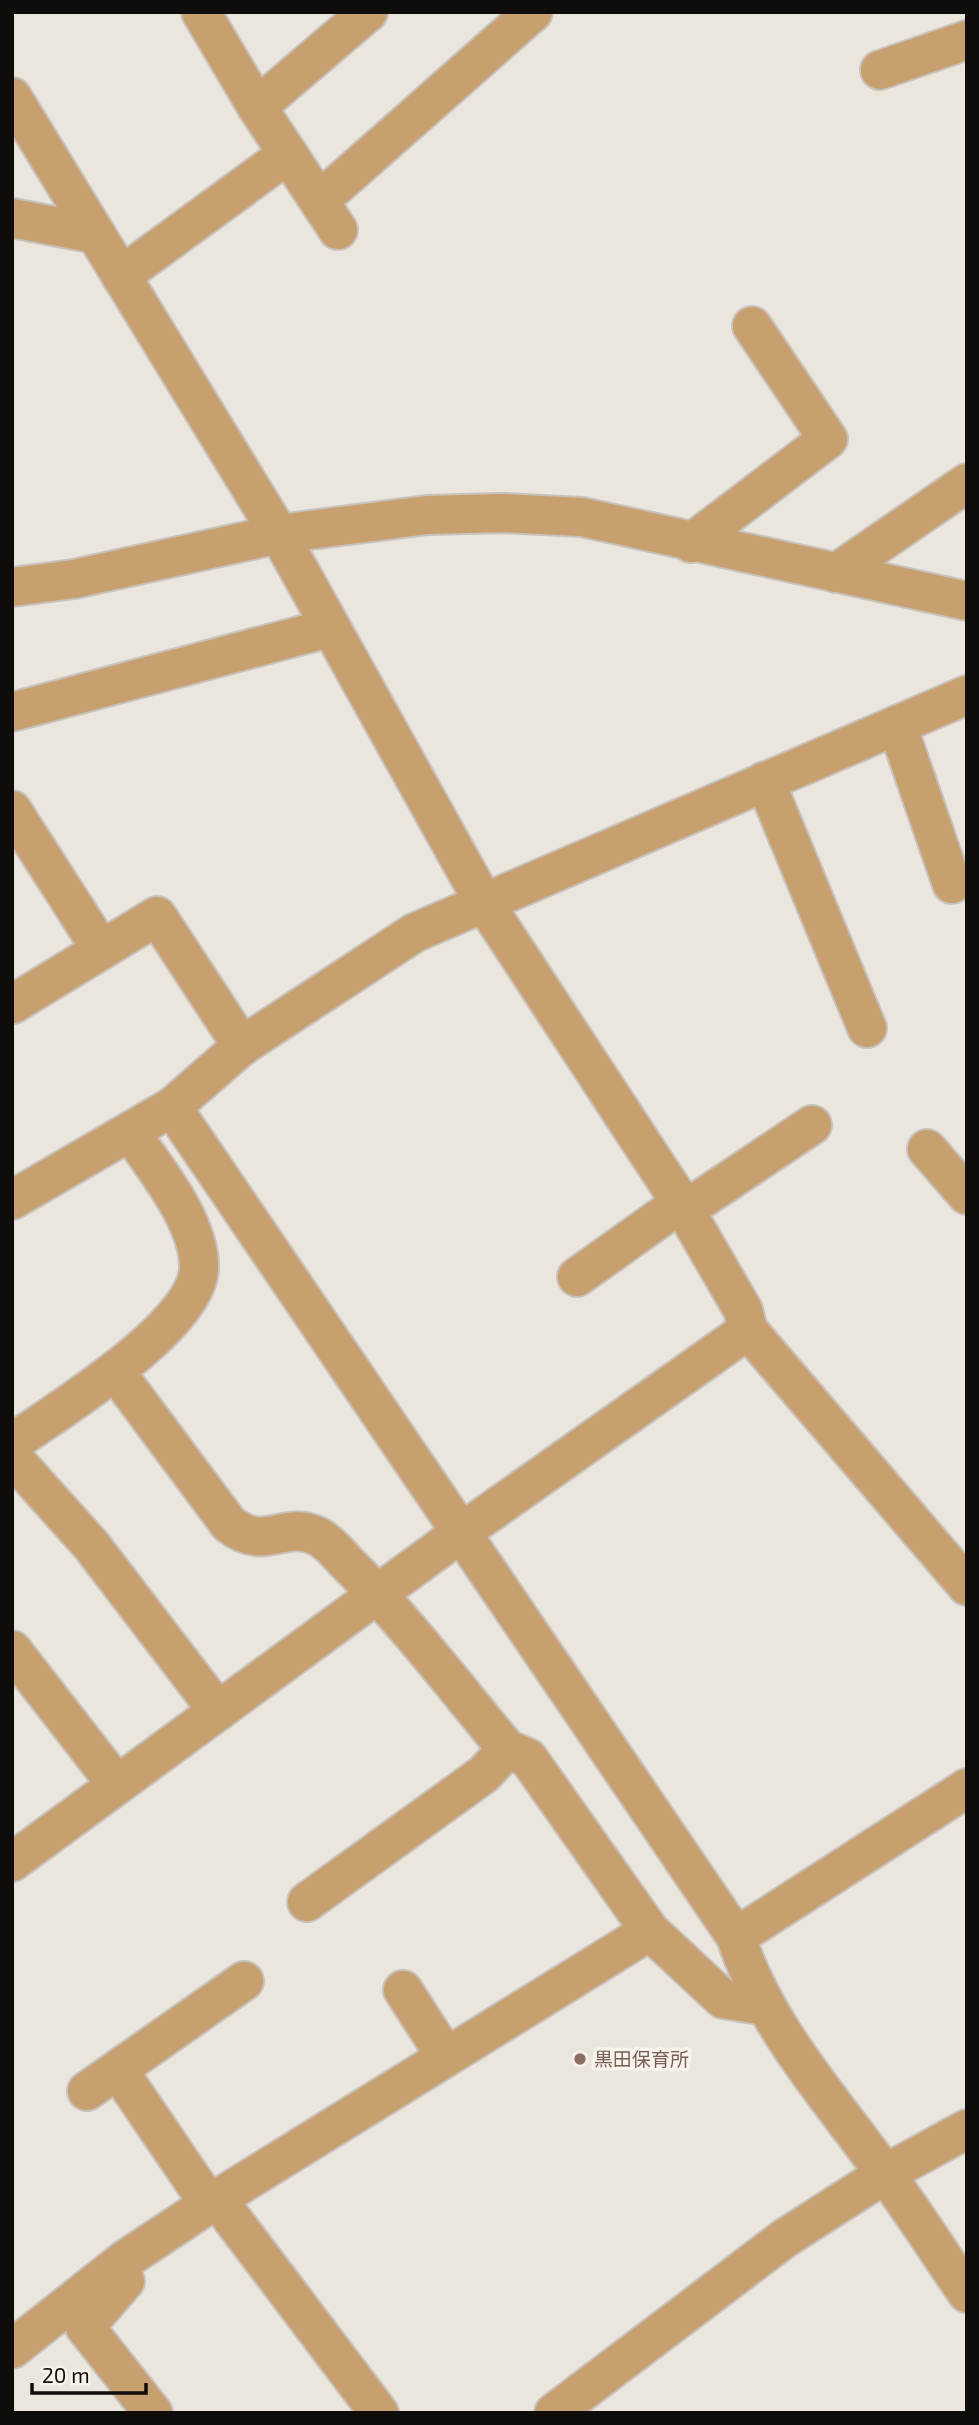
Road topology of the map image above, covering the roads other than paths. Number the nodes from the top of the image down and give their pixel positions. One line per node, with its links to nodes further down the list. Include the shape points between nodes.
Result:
1 (171, 12): 2 (street, via 177,22)
2 (192, 12)
3 (201, 12): 9 (street)
4 (368, 12): 9 (street)
5 (533, 12): 10 (street, via 329,215)
6 (967, 40): 7 (street)
7 (880, 71)
8 (12, 97): 12 (street)
9 (257, 107): 10 (street)
10 (289, 154): 13 (street)
11 (12, 218): 12 (street)
12 (96, 234): 13 (street)
13 (121, 276): 17 (street)
14 (752, 326): 16 (street, via 828,439)
15 (967, 483): 18 (street)
16 (691, 542): 17 (street, via 582,517 502,513 427,515); 18 (street)
17 (284, 543): 19 (street); 21 (street)
18 (836, 573): 20 (street)
19 (12, 587)
20 (967, 601)
21 (326, 622): 23 (street); 28 (street)
22 (967, 695): 24 (street)
23 (12, 712)
24 (897, 724): 25 (street); 27 (street)
25 (765, 781): 28 (street); 31 (street)
26 (12, 810): 29 (street)
27 (952, 884)
28 (483, 901): 32 (street, via 414,933); 39 (street)
29 (101, 949): 30 (street); 32 (street, via 157,916)
30 (13, 1004)
31 (867, 1028)
32 (242, 1046): 33 (street)
33 (172, 1107): 35 (street); 45 (street)
34 (812, 1125): 39 (street)
35 (130, 1132): 38 (street); 42 (street, via 174,1196 194,1239 200,1269 178,1314)
36 (927, 1149): 37 (street)
37 (967, 1195)
38 (12, 1200)
39 (683, 1207): 40 (street); 41 (street, via 743,1310)
40 (577, 1277)
41 (748, 1330): 45 (street); 46 (street)
42 (115, 1371): 43 (street); 47 (street, via 229,1524 244,1536 260,1538 302,1529 322,1538)
43 (12, 1443)
44 (12, 1457): 49 (street, via 91,1545)
45 (463, 1532): 47 (street); 56 (street)
46 (962, 1570)
47 (377, 1594): 49 (street); 50 (street)
48 (12, 1650): 51 (street)
49 (218, 1711): 51 (street)
50 (507, 1749): 54 (street, via 484,1774); 55 (street, via 528,1758)
51 (117, 1785): 53 (street)
52 (967, 1788): 56 (street)
53 (12, 1862)
54 (307, 1902)
55 (650, 1931): 59 (street, via 723,1999); 60 (street)
56 (736, 1937): 59 (street)
57 (244, 1981): 61 (street)
58 (403, 1990): 60 (street)
59 (766, 2006): 64 (street, via 822,2093)
60 (446, 2057): 65 (street)
61 (118, 2070): 62 (street); 65 (street)
62 (87, 2091)
63 (967, 2129): 64 (street)
64 (885, 2174): 67 (street); 71 (street, via 785,2238)
65 (213, 2201): 66 (street); 70 (street)
66 (126, 2259): 68 (street); 69 (street, via 132,2273 85,2328)
67 (967, 2293)
68 (12, 2349)
69 (153, 2413)
70 (379, 2413)
71 (554, 2413)

